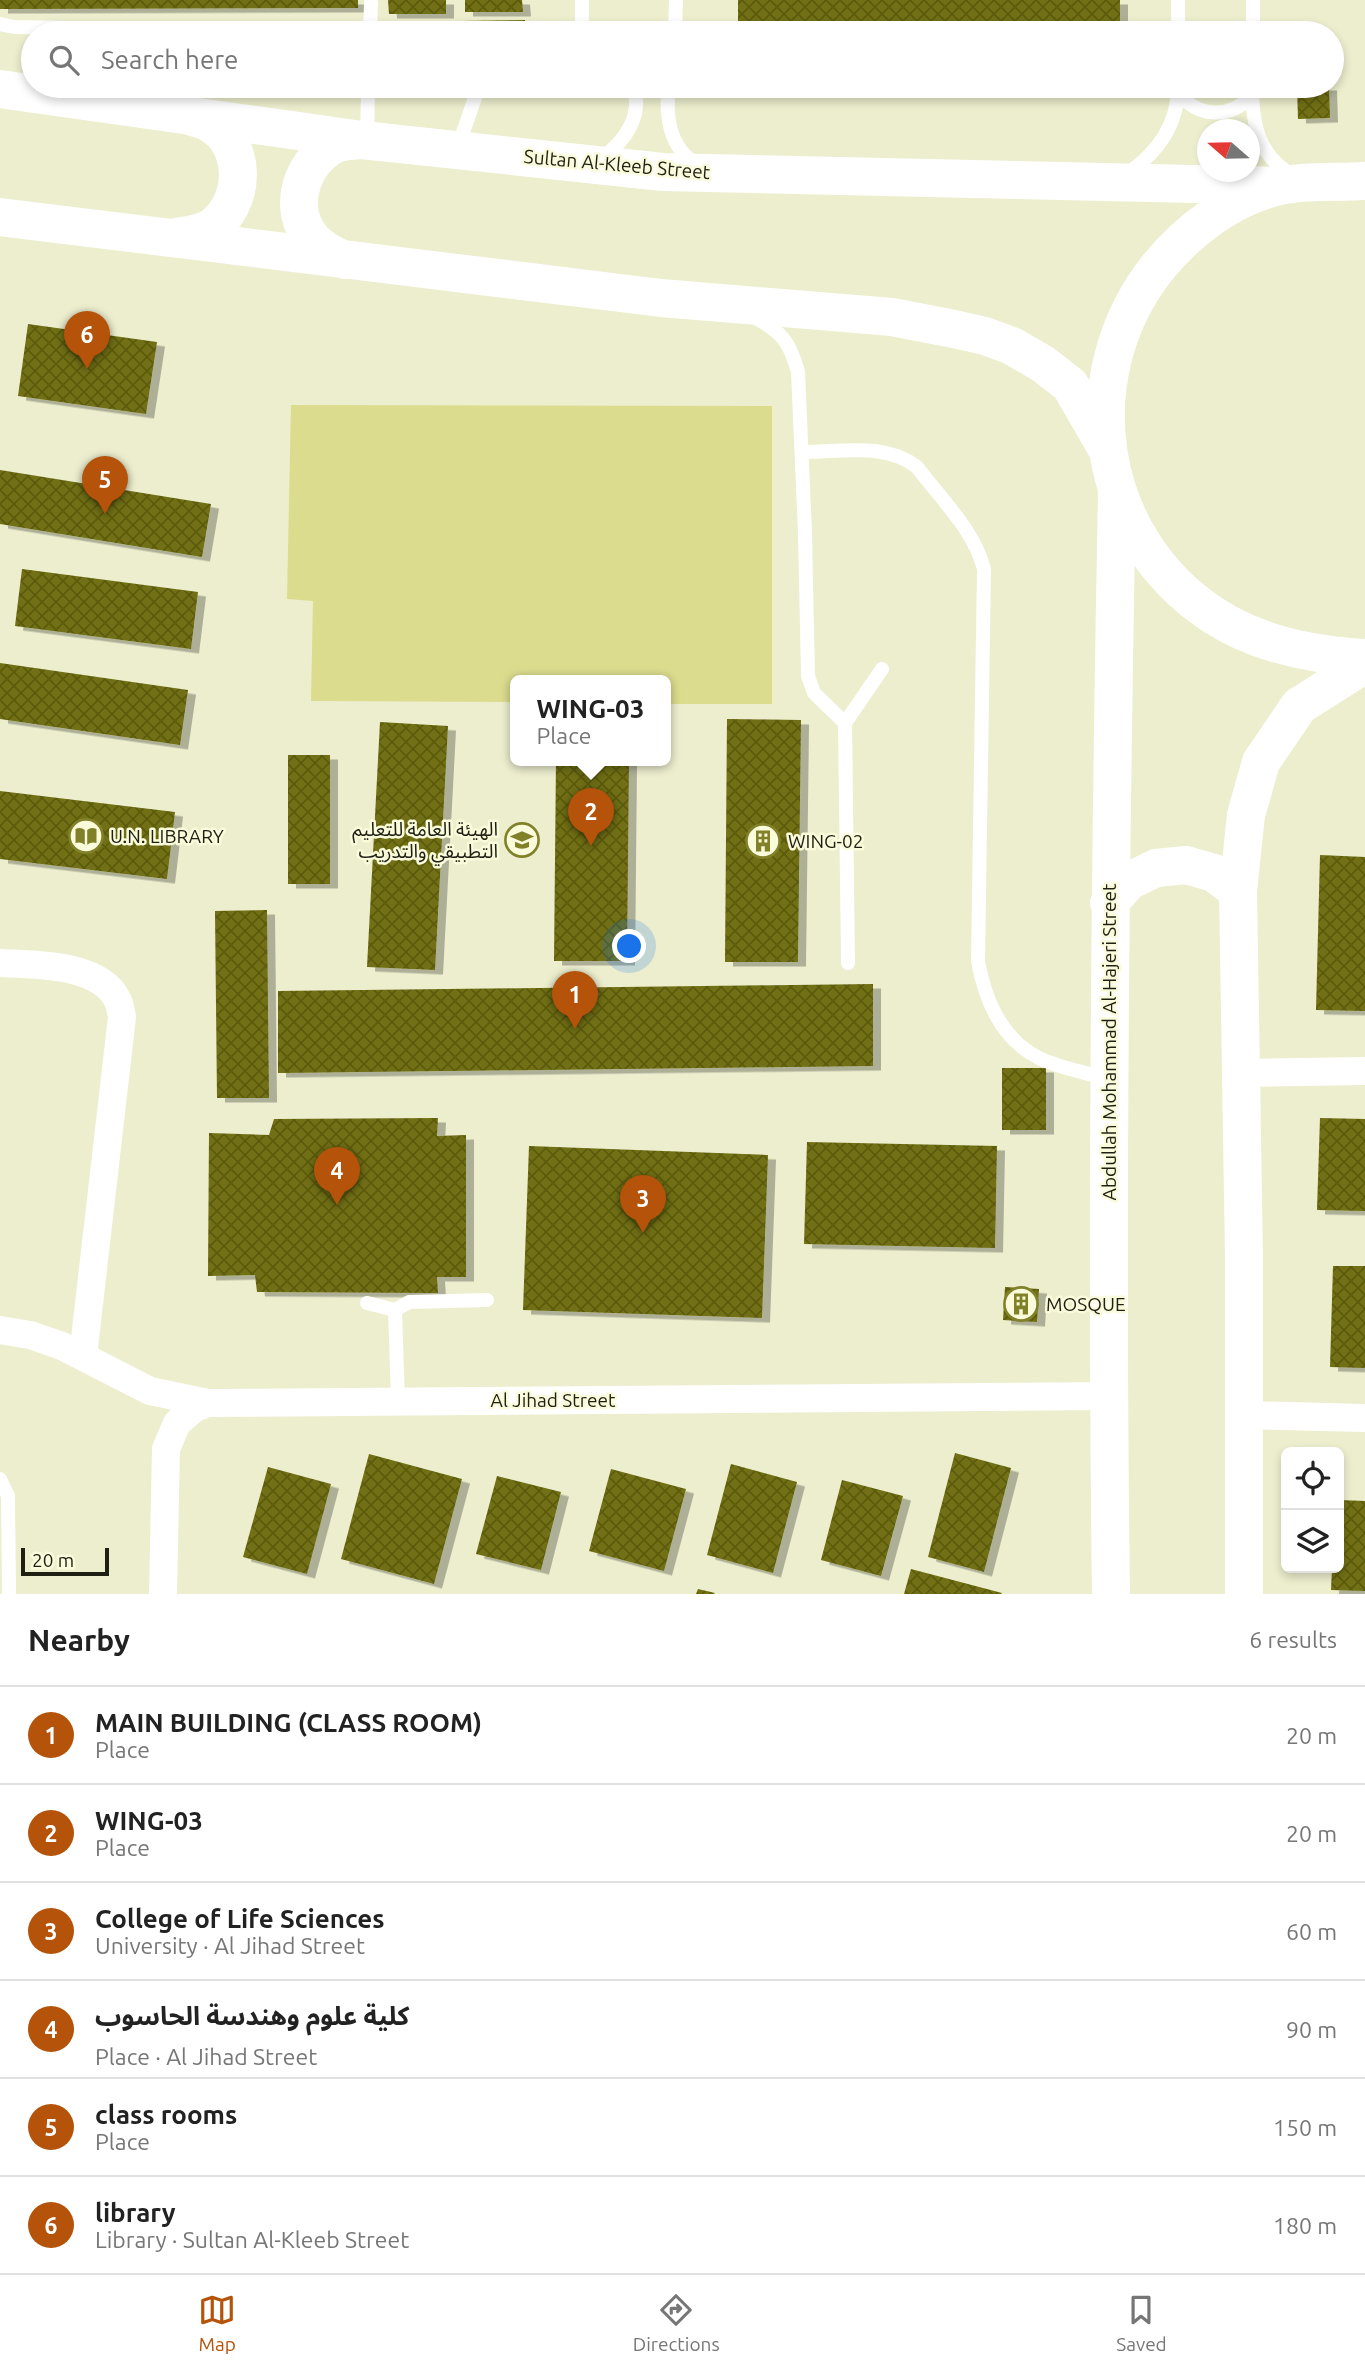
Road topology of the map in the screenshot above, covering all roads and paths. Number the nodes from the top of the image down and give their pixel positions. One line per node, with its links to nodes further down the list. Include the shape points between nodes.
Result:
1 (582, 0): 7 (lane)
2 (676, 0): 8 (lane)
3 (1178, 0): 9 (lane)
4 (1253, 0): 10 (lane)
5 (370, 3): 6 (lane)
6 (370, 21)
7 (582, 21)
8 (675, 21)
9 (1178, 21)
10 (1253, 21)
11 (0, 24): 12 (lane)
12 (21, 27)
13 (0, 89): 14 (main road, Sultan Al-Kleeb Street)
14 (21, 92)
15 (65, 98): 24 (main road, Sultan Al-Kleeb Street)
16 (367, 98): 25 (lane)
17 (475, 98): 26 (lane)
18 (635, 98): 27 (lane, via 629,130)
19 (668, 98): 28 (lane, via 670,129 679,148)
20 (1177, 98): 30 (lane, via 1173,121 1154,152)
21 (1184, 98): 22 (lane, via 1208,113 1232,111)
22 (1248, 98)
23 (1252, 98): 31 (lane, via 1260,141)
24 (189, 115): 25 (main road, Sultan Al-Kleeb Street); 33 (main road, via 211,124 227,139 237,160 238,183 231,205 216,223 196,234)
25 (365, 140): 26 (main road, Sultan Al-Kleeb Street); 34 (main road, via 340,143 320,154 305,172 298,194 300,217 311,238 327,253)
26 (457, 149): 27 (main road, Sultan Al-Kleeb Street)
27 (594, 164): 28 (main road, Sultan Al-Kleeb Street)
28 (711, 173): 30 (main road, Sultan Al-Kleeb Street)
29 (1365, 181): 31 (main road)
30 (1114, 182): 31 (main road, Sultan Al-Kleeb Street)
31 (1296, 185): 36 (main road, via 1240,201 1203,223 1171,251 1144,285 1124,323 1111,363 1105,406)
32 (0, 217): 33 (main road)
33 (174, 237): 34 (main road)
34 (349, 261): 35 (main road)
35 (716, 303): 36 (main road, via 892,317 1012,346 1070,385); 37 (lane, via 756,317 792,349 798,372)
36 (1107, 449): 38 (main road)
37 (802, 452): 42 (lane, via 808,676 814,693); 49 (lane, via 880,451 906,459 917,467 979,551 984,569 978,961 983,989 998,1019 1021,1046 1041,1059)
38 (1117, 491): 39 (main road, via 1155,562 1182,592 1214,616 1250,635 1288,647); 44 (main road, Abdullah Mohammad Al-Hajeri Street)
39 (1365, 658)
40 (1365, 664): 43 (main road, via 1299,706 1261,762 1246,815)
41 (882, 669): 42 (lane)
42 (845, 723): 46 (lane)
43 (1238, 891): 44 (main road, via 1205,870 1185,865 1156,867 1129,881); 48 (main road)
44 (1109, 903): 49 (main road, Abdullah Mohammad Al-Hajeri Street)
45 (0, 963): 54 (street, via 66,968 97,979 118,1001 122,1017)
46 (848, 963)
47 (1365, 1071): 48 (street)
48 (1242, 1073): 58 (main road)
49 (1109, 1079): 55 (main road, Abdullah Mohammad Al-Hajeri Street)
50 (486, 1300): 52 (lane, via 409,1303)
51 (367, 1303): 52 (lane)
52 (395, 1310): 56 (lane)
53 (0, 1330): 54 (street, Al Jihad Street, via 30,1335)
54 (83, 1356): 57 (street, Al Jihad Street, via 150,1391)
55 (1108, 1396): 56 (street, Al Jihad Street); 63 (main road, Abdullah Mohammad Al-Hajeri Street)
56 (398, 1402): 57 (street, Al Jihad Street)
57 (208, 1403): 62 (street, via 177,1423 166,1449)
58 (1245, 1415): 59 (street); 64 (main road)
59 (1365, 1418)
60 (0, 1479): 61 (lane, via 8,1496)
61 (9, 1594)
62 (163, 1594)
63 (1111, 1594)
64 (1244, 1594)

